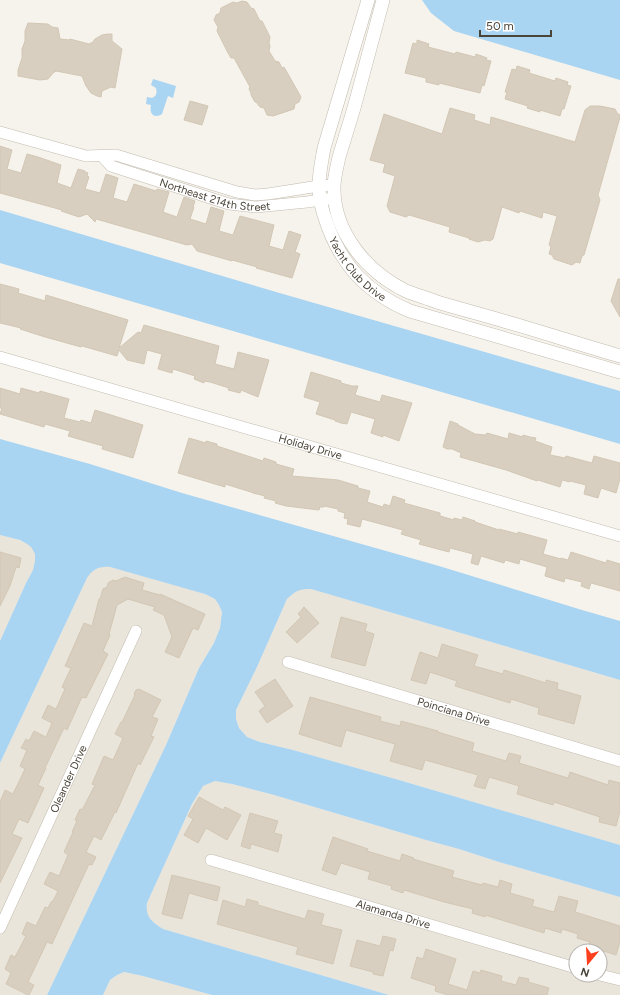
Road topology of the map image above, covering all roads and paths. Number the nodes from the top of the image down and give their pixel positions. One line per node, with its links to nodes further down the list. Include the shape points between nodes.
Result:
1 (368, 0): 5 (street, Yacht Club Drive, via 324,148)
2 (383, 0): 6 (street, Yacht Club Drive)
3 (0, 132): 4 (street, Northeast 214th Street, via 86,156)
4 (102, 156): 7 (street, Northeast 214th Street, via 116,155 236,192); 8 (street, Northeast 214th Street, via 111,166 229,204)
5 (319, 186): 6 (street, Yacht Club Drive); 7 (street, Northeast 214th Street)
6 (330, 194): 8 (street, Northeast 214th Street); 9 (street, Yacht Club Drive, via 354,248 381,275 407,291); 11 (street, Yacht Club Drive, via 323,211 337,247 355,274 382,298 410,311)
7 (255, 195): 8 (street)
8 (256, 207)
9 (620, 356)
10 (0, 357): 12 (street, Holiday Drive)
11 (620, 372)
12 (620, 536)
13 (136, 631): 17 (street, Oleander Drive)
14 (288, 662): 15 (street, Poinciana Drive)
15 (620, 761)
16 (211, 860): 18 (street, Alamanda Drive)
17 (0, 928)
18 (568, 966)
19 (608, 977): 20 (street)
20 (620, 980)

